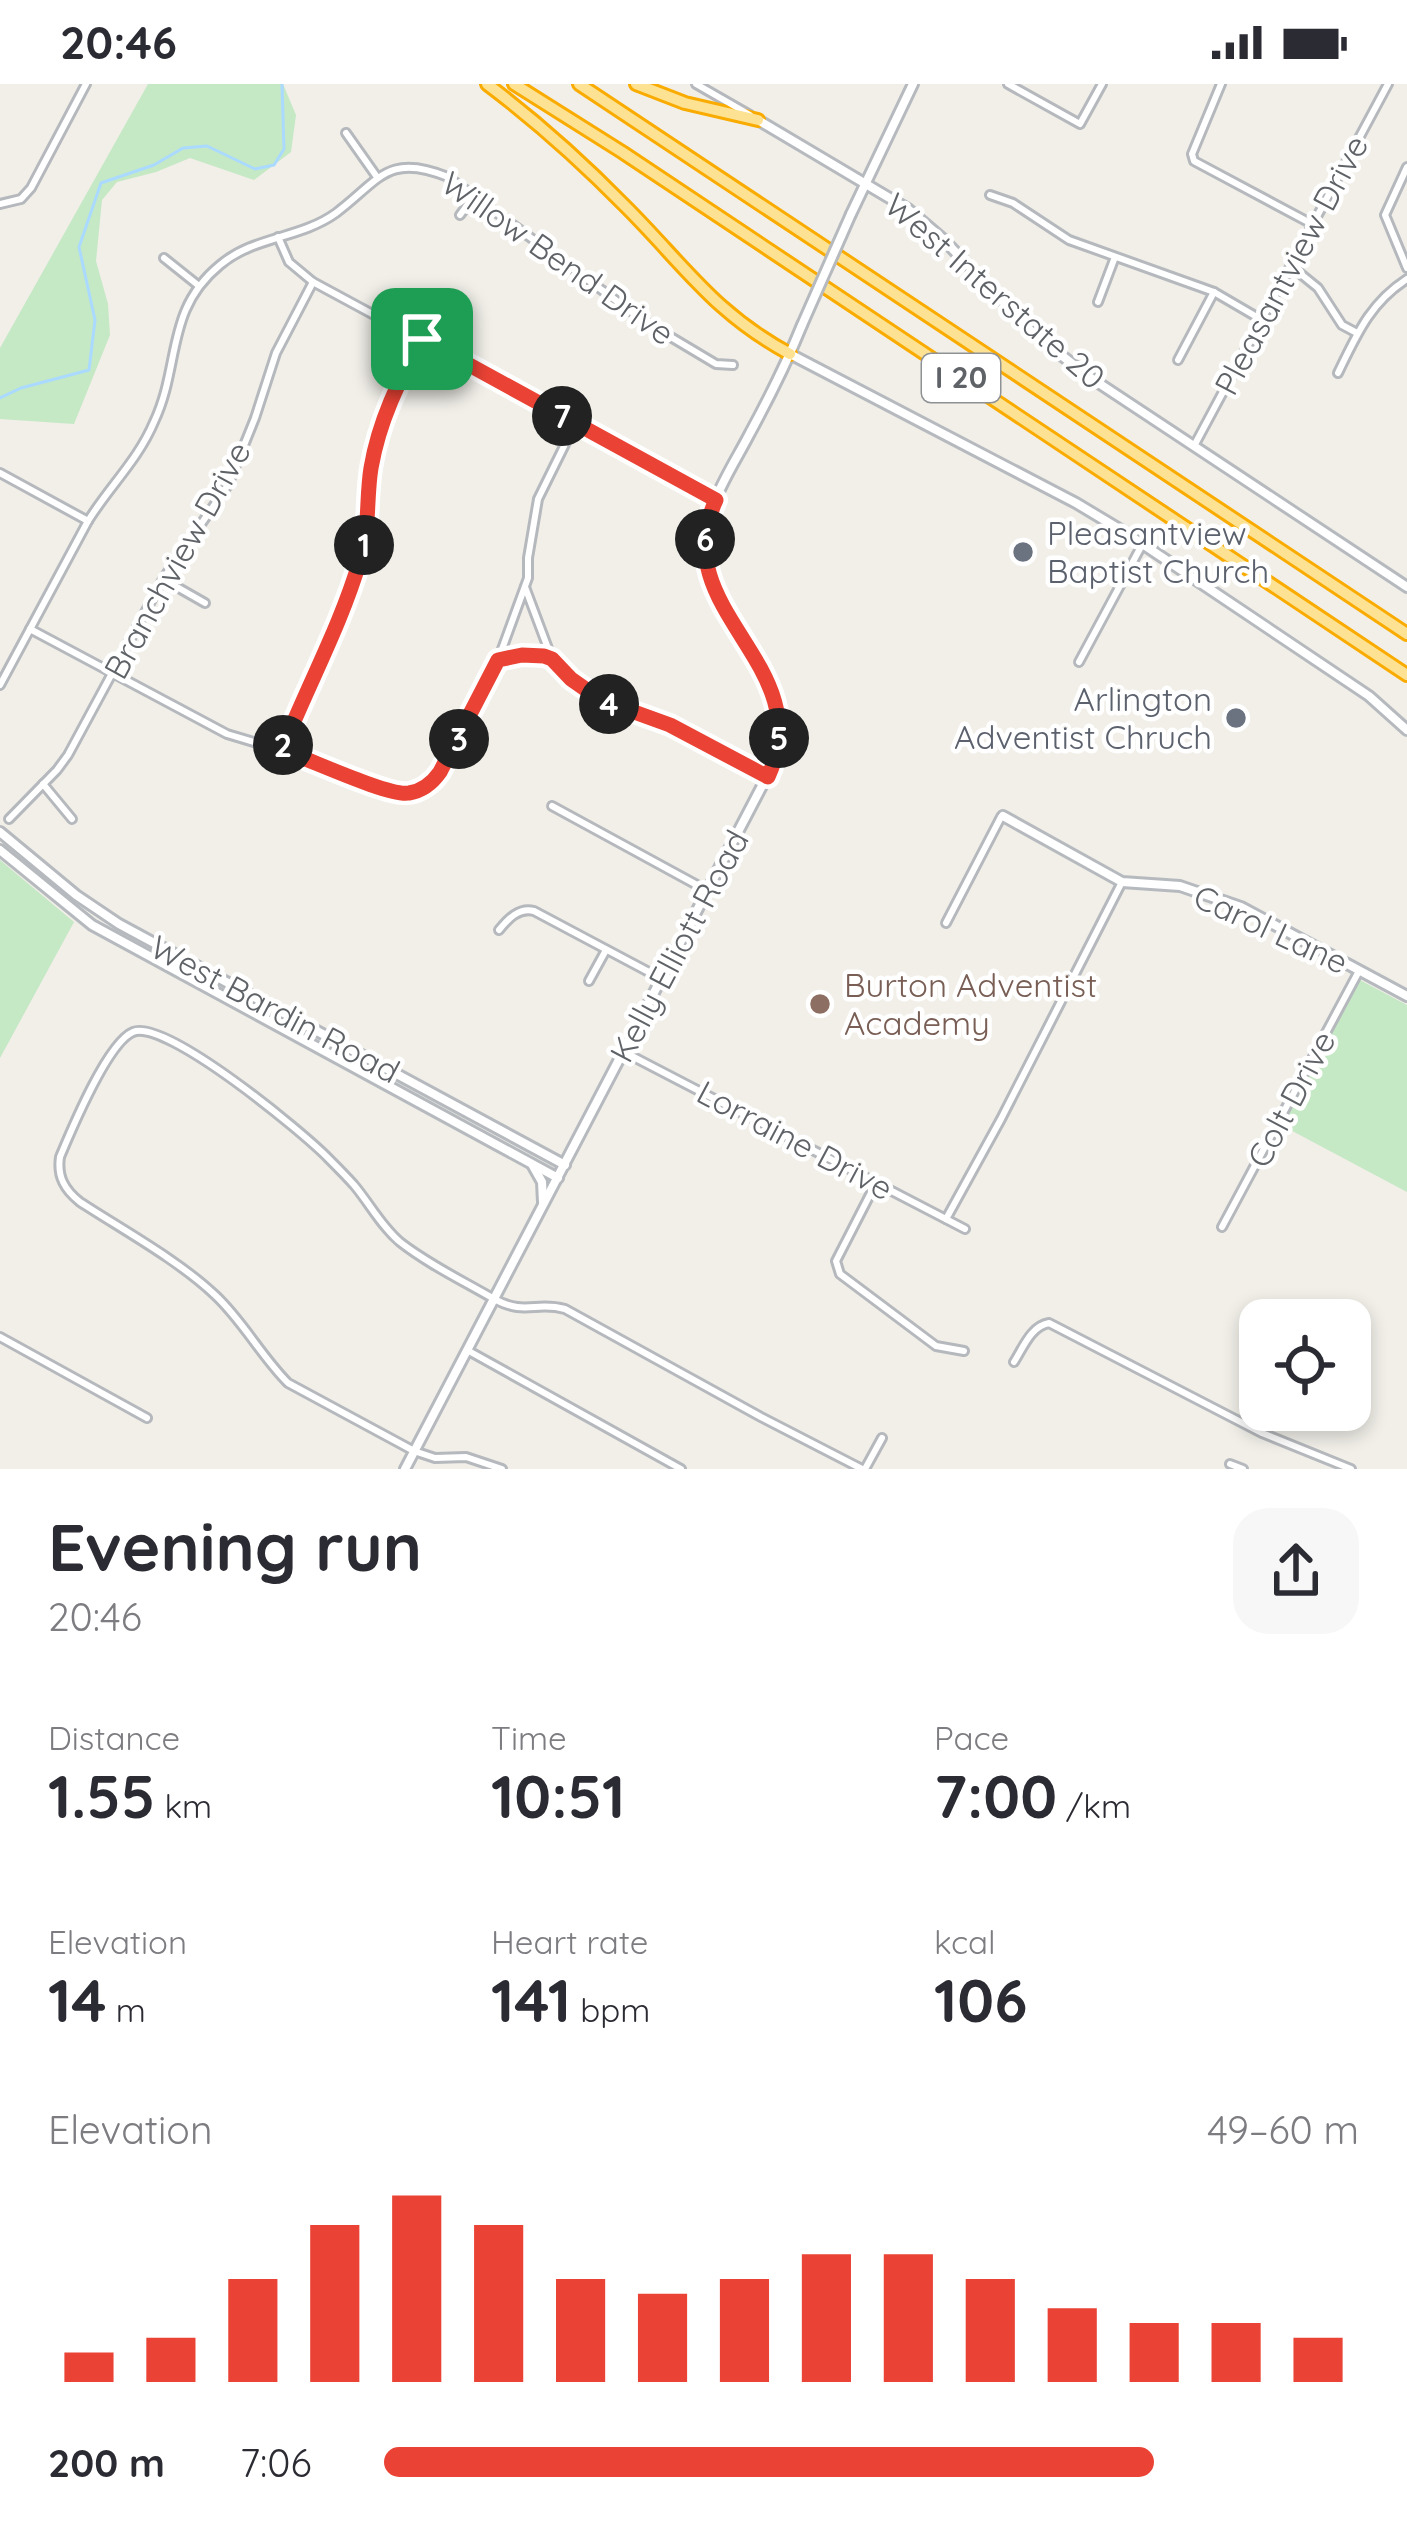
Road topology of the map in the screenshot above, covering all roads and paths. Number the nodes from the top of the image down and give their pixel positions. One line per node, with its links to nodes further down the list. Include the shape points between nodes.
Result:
1 (86, 84): 19 (street, via 31,188 21,200)
2 (487, 84): 35 (highway, via 628,208 723,310)
3 (514, 84): 57 (highway, I 20)
4 (579, 84): 52 (highway, I 20)
5 (635, 84): 12 (highway)
6 (696, 84): 12 (street, West Interstate 20)
7 (913, 84): 16 (street, Kelly Elliott Road)
8 (1008, 84): 9 (street, via 1081,124)
9 (1102, 84)
10 (1221, 84): 21 (street, via 1192,158)
11 (1388, 84): 21 (street, Pleasantview Drive)
12 (758, 120): 16 (street, West Interstate 20)
13 (346, 133): 15 (street)
14 (1407, 167): 26 (street, via 1385,214)
15 (377, 177): 18 (street, Willow Bend Drive, via 415,167); 22 (street, via 318,224)
16 (866, 183): 35 (street, Kelly Elliott Road, bridge); 40 (street, West Interstate 20, via 928,225 1057,354)
17 (990, 195): 23 (street)
18 (474, 196): 20 (street); 37 (street, Willow Bend Drive, via 644,321 716,364)
19 (0, 203)
20 (460, 215)
21 (1312, 224): 25 (street, Pleasantview Drive)
22 (278, 237): 28 (street, via 289,262); 29 (street, via 239,251)
23 (1115, 257): 30 (street); 31 (street)
24 (164, 259): 29 (street)
25 (1291, 266): 32 (street, Pleasantview Drive); 33 (street)
26 (1407, 268)
27 (1407, 279): 33 (street, via 1380,298)
28 (313, 282): 34 (street); 42 (street, Branchview Drive)
29 (199, 286): 45 (street, via 182,314 155,422)
30 (1214, 292): 32 (street); 36 (street)
31 (1098, 302)
32 (1262, 320): 40 (street, Pleasantview Drive)
33 (1358, 333): 38 (street)
34 (422, 339): 39 (street); 60 (street, via 378,436 353,581)
35 (790, 354): 43 (street, Kelly Elliott Road); 46 (street)
36 (1178, 360)
37 (733, 365)
38 (1338, 373)
39 (575, 424): 43 (street); 48 (street, via 538,499)
40 (1193, 447): 49 (street, West Interstate 20)
41 (0, 472): 45 (street)
42 (220, 498): 44 (street); 47 (street, Branchview Drive)
43 (716, 500): 61 (street, Kelly Elliott Road, via 705,532 706,568 767,677 780,719)
44 (230, 502)
45 (88, 521): 51 (street)
46 (1143, 543): 55 (street); 59 (street)
47 (163, 579): 50 (street); 56 (street, Branchview Drive)
48 (525, 586): 53 (street); 54 (street)
49 (1407, 587)
50 (205, 603)
51 (30, 629): 56 (street); 58 (street)
52 (1407, 634)
53 (552, 659): 54 (street); 61 (street, via 601,700 670,725)
54 (498, 660): 60 (street, via 440,772 424,787 404,794 380,788)
55 (1079, 662)
56 (114, 672): 60 (street, via 213,728); 62 (street, Branchview Drive)
57 (1407, 675)
58 (0, 685)
59 (1407, 730)
60 (282, 750)
61 (768, 777): 70 (street, Kelly Elliott Road)
62 (44, 784): 65 (street, Branchview Drive); 66 (street)
63 (552, 806): 70 (street)
64 (1002, 817): 69 (street, Carol Lane); 73 (street)
65 (9, 819)
66 (72, 819)
67 (0, 832): 71 (street, West Bardin Road)
68 (0, 850): 72 (street, West Bardin Road)
69 (1122, 882): 76 (street, Carol Lane, via 1208,894); 88 (street)
70 (708, 891): 77 (street, Kelly Elliott Road)
71 (76, 896): 72 (street); 82 (street, West Bardin Road)
72 (67, 906): 83 (street, West Bardin Road)
73 (946, 923)
74 (499, 930): 75 (street, via 528,910)
75 (606, 950): 77 (street); 78 (street)
76 (1360, 971): 79 (street, Carol Lane); 89 (street, Colt Drive)
77 (662, 980): 80 (street, Kelly Elliott Road)
78 (589, 981)
79 (1407, 997)
80 (624, 1052): 81 (street, Kelly Elliott Road); 86 (street, Lorraine Drive)
81 (577, 1141): 82 (street); 84 (street, Kelly Elliott Road)
82 (547, 1155): 84 (street, West Bardin Road)
83 (532, 1165): 85 (street, West Bardin Road); 87 (street)
84 (565, 1165): 85 (street, Kelly Elliott Road)
85 (558, 1178): 87 (street, Kelly Elliott Road)
86 (876, 1183): 88 (street, Lorraine Drive); 94 (street, via 836,1267 936,1346)
87 (543, 1207): 91 (street, Kelly Elliott Road)
88 (946, 1219): 90 (street, Lorraine Drive)
89 (1222, 1227)
90 (965, 1229)
91 (494, 1299): 93 (street, Kelly Elliott Road); 98 (street, via 395,1238 323,1152 172,1040 134,1031 95,1080 60,1157 66,1189 217,1296 288,1383); 103 (street, via 523,1310 565,1309)
92 (0, 1337): 96 (street)
93 (467, 1350): 98 (street, Kelly Elliott Road); 102 (street)
94 (964, 1351)
95 (1014, 1362): 105 (street, via 1049,1323 1262,1433)
96 (147, 1418)
97 (882, 1438): 103 (street)
98 (414, 1451): 100 (street, Kelly Elliott Road); 101 (street)
99 (1230, 1464): 104 (street)
100 (405, 1469)
101 (502, 1469)
102 (681, 1469)
103 (864, 1469)
104 (1244, 1469)
105 (1352, 1469)

